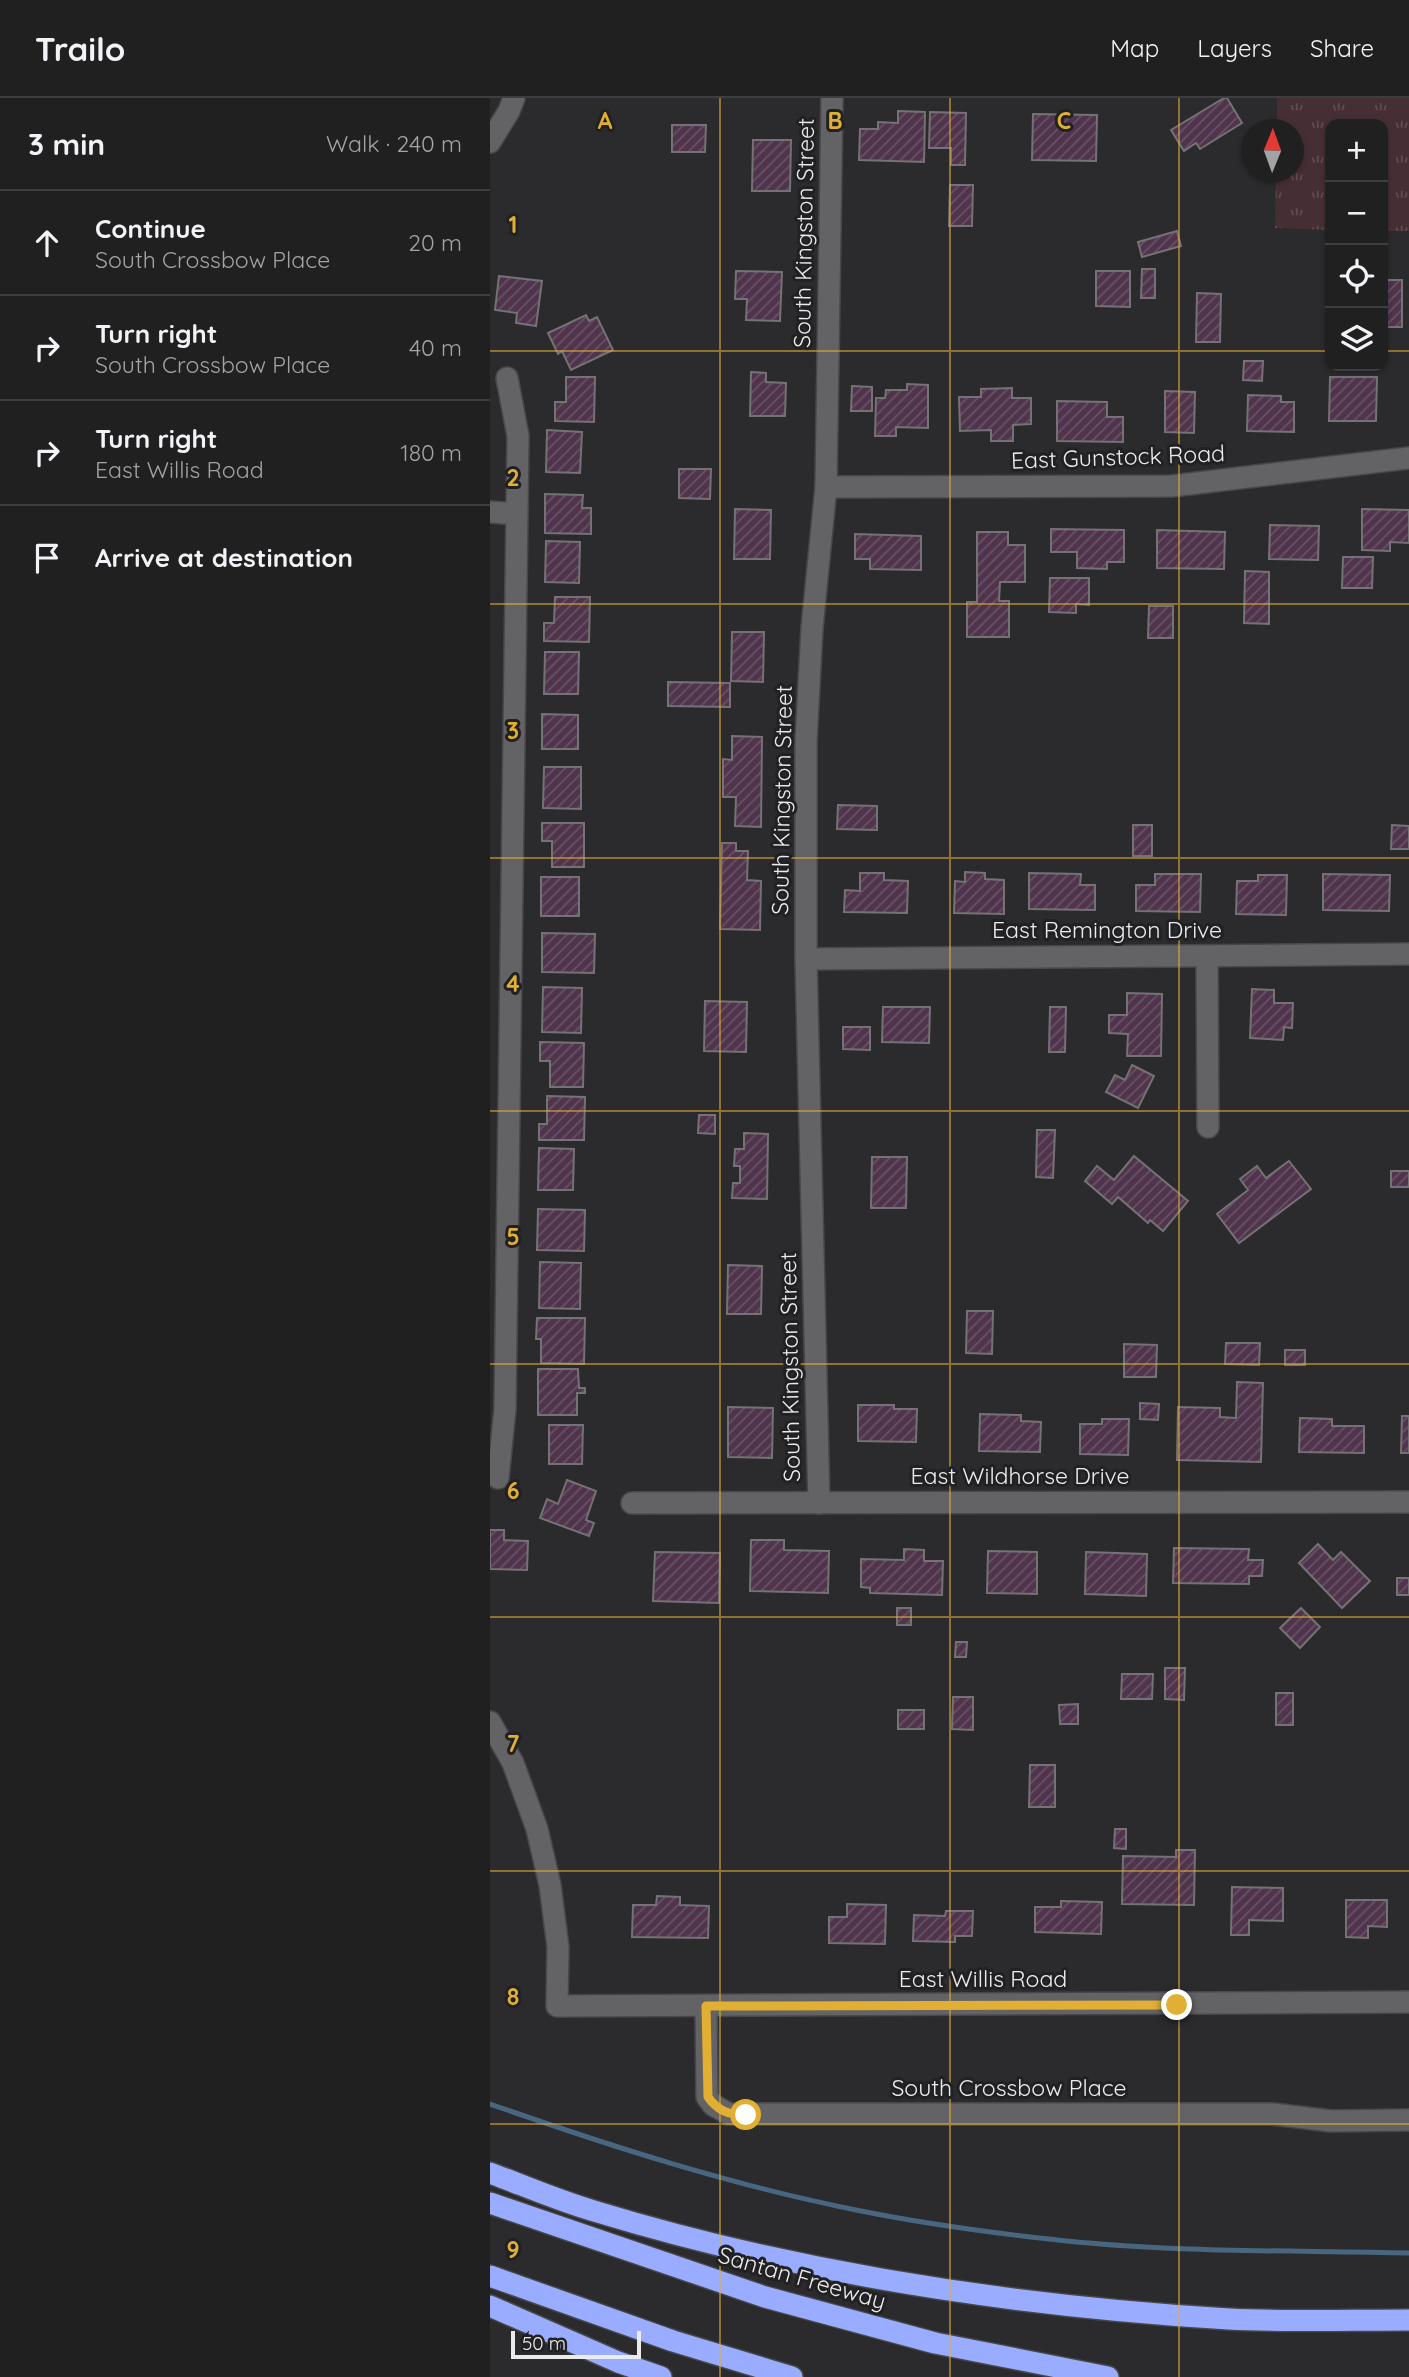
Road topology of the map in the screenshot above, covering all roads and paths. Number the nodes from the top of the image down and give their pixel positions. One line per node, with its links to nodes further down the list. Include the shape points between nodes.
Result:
1 (514, 98): 3 (street)
2 (832, 98): 6 (street, South Kingston Street)
3 (490, 142)
4 (507, 378): 8 (street, via 518,436)
5 (1409, 458): 6 (street, East Gunstock Road, via 1172,486)
6 (826, 486): 11 (street, South Kingston Street, via 806,741)
7 (490, 512): 8 (street)
8 (516, 514): 13 (street)
9 (1409, 954): 10 (street, East Remington Drive)
10 (1207, 956): 11 (street, East Remington Drive); 12 (street)
11 (806, 959): 17 (street, South Kingston Street)
12 (1209, 1127)
13 (497, 1409): 14 (street)
14 (498, 1478)
15 (1409, 1502): 17 (street, East Wildhorse Drive)
16 (632, 1503): 17 (street, East Wildhorse Drive)
17 (820, 1503)
18 (490, 1722): 20 (street, East Willis Road, via 513,1763 537,1829 558,1947 557,2006)
19 (1409, 2002): 20 (street, East Willis Road)
20 (706, 2006): 21 (street, South Crossbow Place, via 708,2097 729,2114 1273,2114 1331,2122)
21 (1409, 2120)
22 (490, 2173): 26 (highway, via 593,2211 669,2231 770,2257 931,2289 1230,2319)
23 (490, 2203): 29 (highway, Santan Freeway, via 765,2297 935,2343)
24 (490, 2276): 28 (highway)
25 (490, 2306): 27 (highway)
26 (1409, 2320)
27 (661, 2377)
28 (792, 2377)
29 (1108, 2377)

